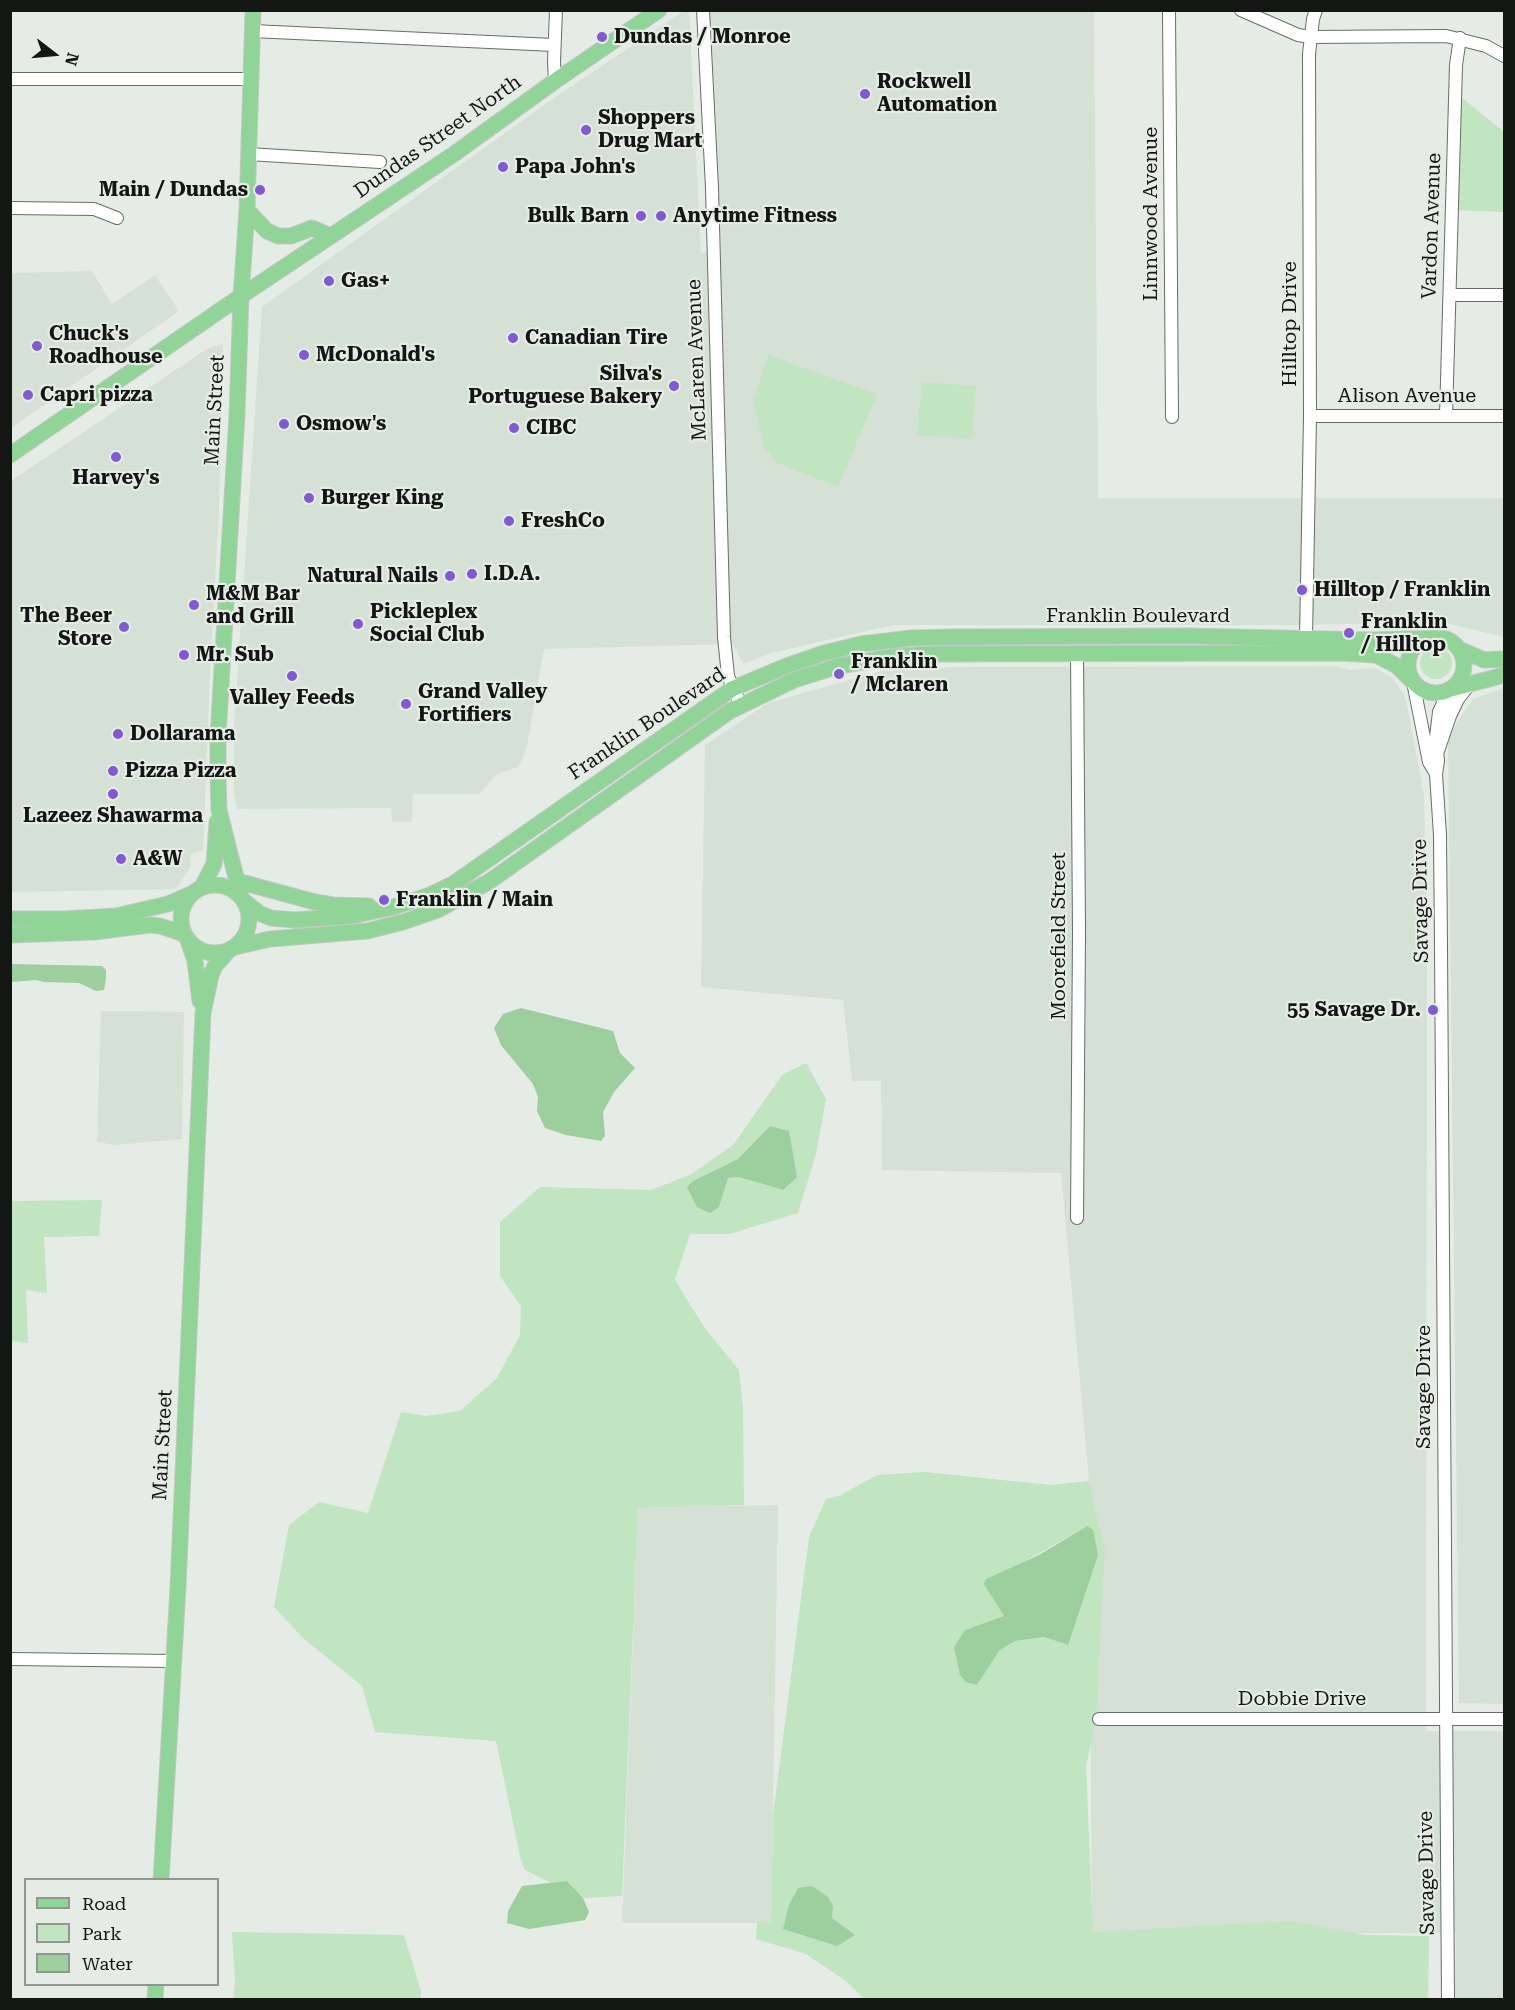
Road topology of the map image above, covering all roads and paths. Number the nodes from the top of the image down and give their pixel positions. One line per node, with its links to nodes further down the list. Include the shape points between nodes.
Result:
1 (254, 10): 8 (main road, Main Street)
2 (556, 10): 11 (street)
3 (659, 10): 15 (main road, Dundas Street North)
4 (703, 10): 38 (street, McLaren Avenue, via 712,188 724,637)
5 (1169, 10): 28 (street, Linnwood Avenue)
6 (1241, 10): 9 (street)
7 (1316, 10): 9 (street, Hilltop Drive)
8 (252, 31): 11 (street); 14 (main road, Main Street)
9 (1310, 37): 10 (street); 25 (street, Hilltop Drive)
10 (1460, 39): 12 (street); 22 (street, Vardon Avenue)
11 (554, 45): 15 (street)
12 (1504, 56)
13 (10, 79): 14 (street)
14 (251, 79): 16 (main road, Main Street)
15 (555, 81): 21 (main road, Dundas Street North)
16 (248, 154): 17 (street); 19 (main road, Main Street)
17 (380, 162)
18 (10, 208): 20 (street, via 94,208)
19 (247, 210): 21 (main road, via 267,231 278,236 312,228); 24 (main road, Main Street)
20 (117, 218)
21 (331, 236): 24 (main road, Dundas Street North)
22 (1449, 295): 23 (street); 26 (street, Vardon Avenue)
23 (1504, 295)
24 (241, 296): 29 (main road, Dundas Street North); 43 (main road, Main Street, via 218,737)
25 (1310, 416): 26 (street, Alison Avenue); 30 (street, Hilltop Drive)
26 (1446, 416): 27 (street, Alison Avenue)
27 (1504, 416)
28 (1172, 417)
29 (10, 455)
30 (1306, 638): 31 (main road, Franklin Boulevard); 38 (main road, Franklin Boulevard, via 911,638 824,653)
31 (1427, 638): 32 (main road, via 1445,638); 36 (main road, via 1409,656)
32 (1459, 649): 34 (main road, via 1484,660); 39 (main road, via 1463,666)
33 (1077, 654): 36 (main road, Franklin Boulevard, via 1376,655 1397,666); 40 (main road, Franklin Boulevard, via 891,657 839,666 794,680); 53 (street, Moorefield Street)
34 (1504, 659)
35 (1504, 675): 37 (main road)
36 (1412, 681): 39 (main road, via 1434,693); 42 (street, Savage Drive, via 1429,762)
37 (1469, 685): 39 (main road); 41 (street, via 1458,699)
38 (732, 689): 40 (street, McLaren Avenue); 47 (main road, Franklin Boulevard, via 453,884)
39 (1450, 690): 41 (street, Savage Drive, via 1436,722)
40 (741, 705): 51 (main road, Franklin Boulevard, via 490,881 438,910 367,931 270,939)
41 (1437, 752): 42 (street, Savage Drive)
42 (1436, 774): 57 (street, Savage Drive, via 1442,958)
43 (219, 810): 44 (main road, Main Street); 45 (main road, Main Street, via 214,864)
44 (237, 881): 46 (main road, Main Street); 47 (main road, via 324,903)
45 (199, 889): 46 (main road, via 225,887); 48 (main road, via 168,904 116,916); 50 (main road, via 184,906 182,924)
46 (243, 900): 47 (main road, Franklin Boulevard, via 259,913 282,920 352,915); 51 (main road, via 248,927)
47 (393, 907)
48 (10, 919)
49 (10, 934): 50 (main road, via 94,932 149,925)
50 (186, 937): 51 (main road, via 202,951 220,953); 52 (main road, Main Street, via 195,961)
51 (232, 949): 52 (main road, Main Street, via 214,966)
52 (203, 1013): 55 (main road, Main Street)
53 (1077, 1218)
54 (10, 1659): 55 (street)
55 (173, 1661): 59 (main road, Main Street)
56 (1099, 1719): 57 (street, Dobbie Drive)
57 (1446, 1719): 58 (street, Dobbie Drive); 60 (street, Savage Drive)
58 (1504, 1719)
59 (161, 1878)
60 (1448, 2000)

